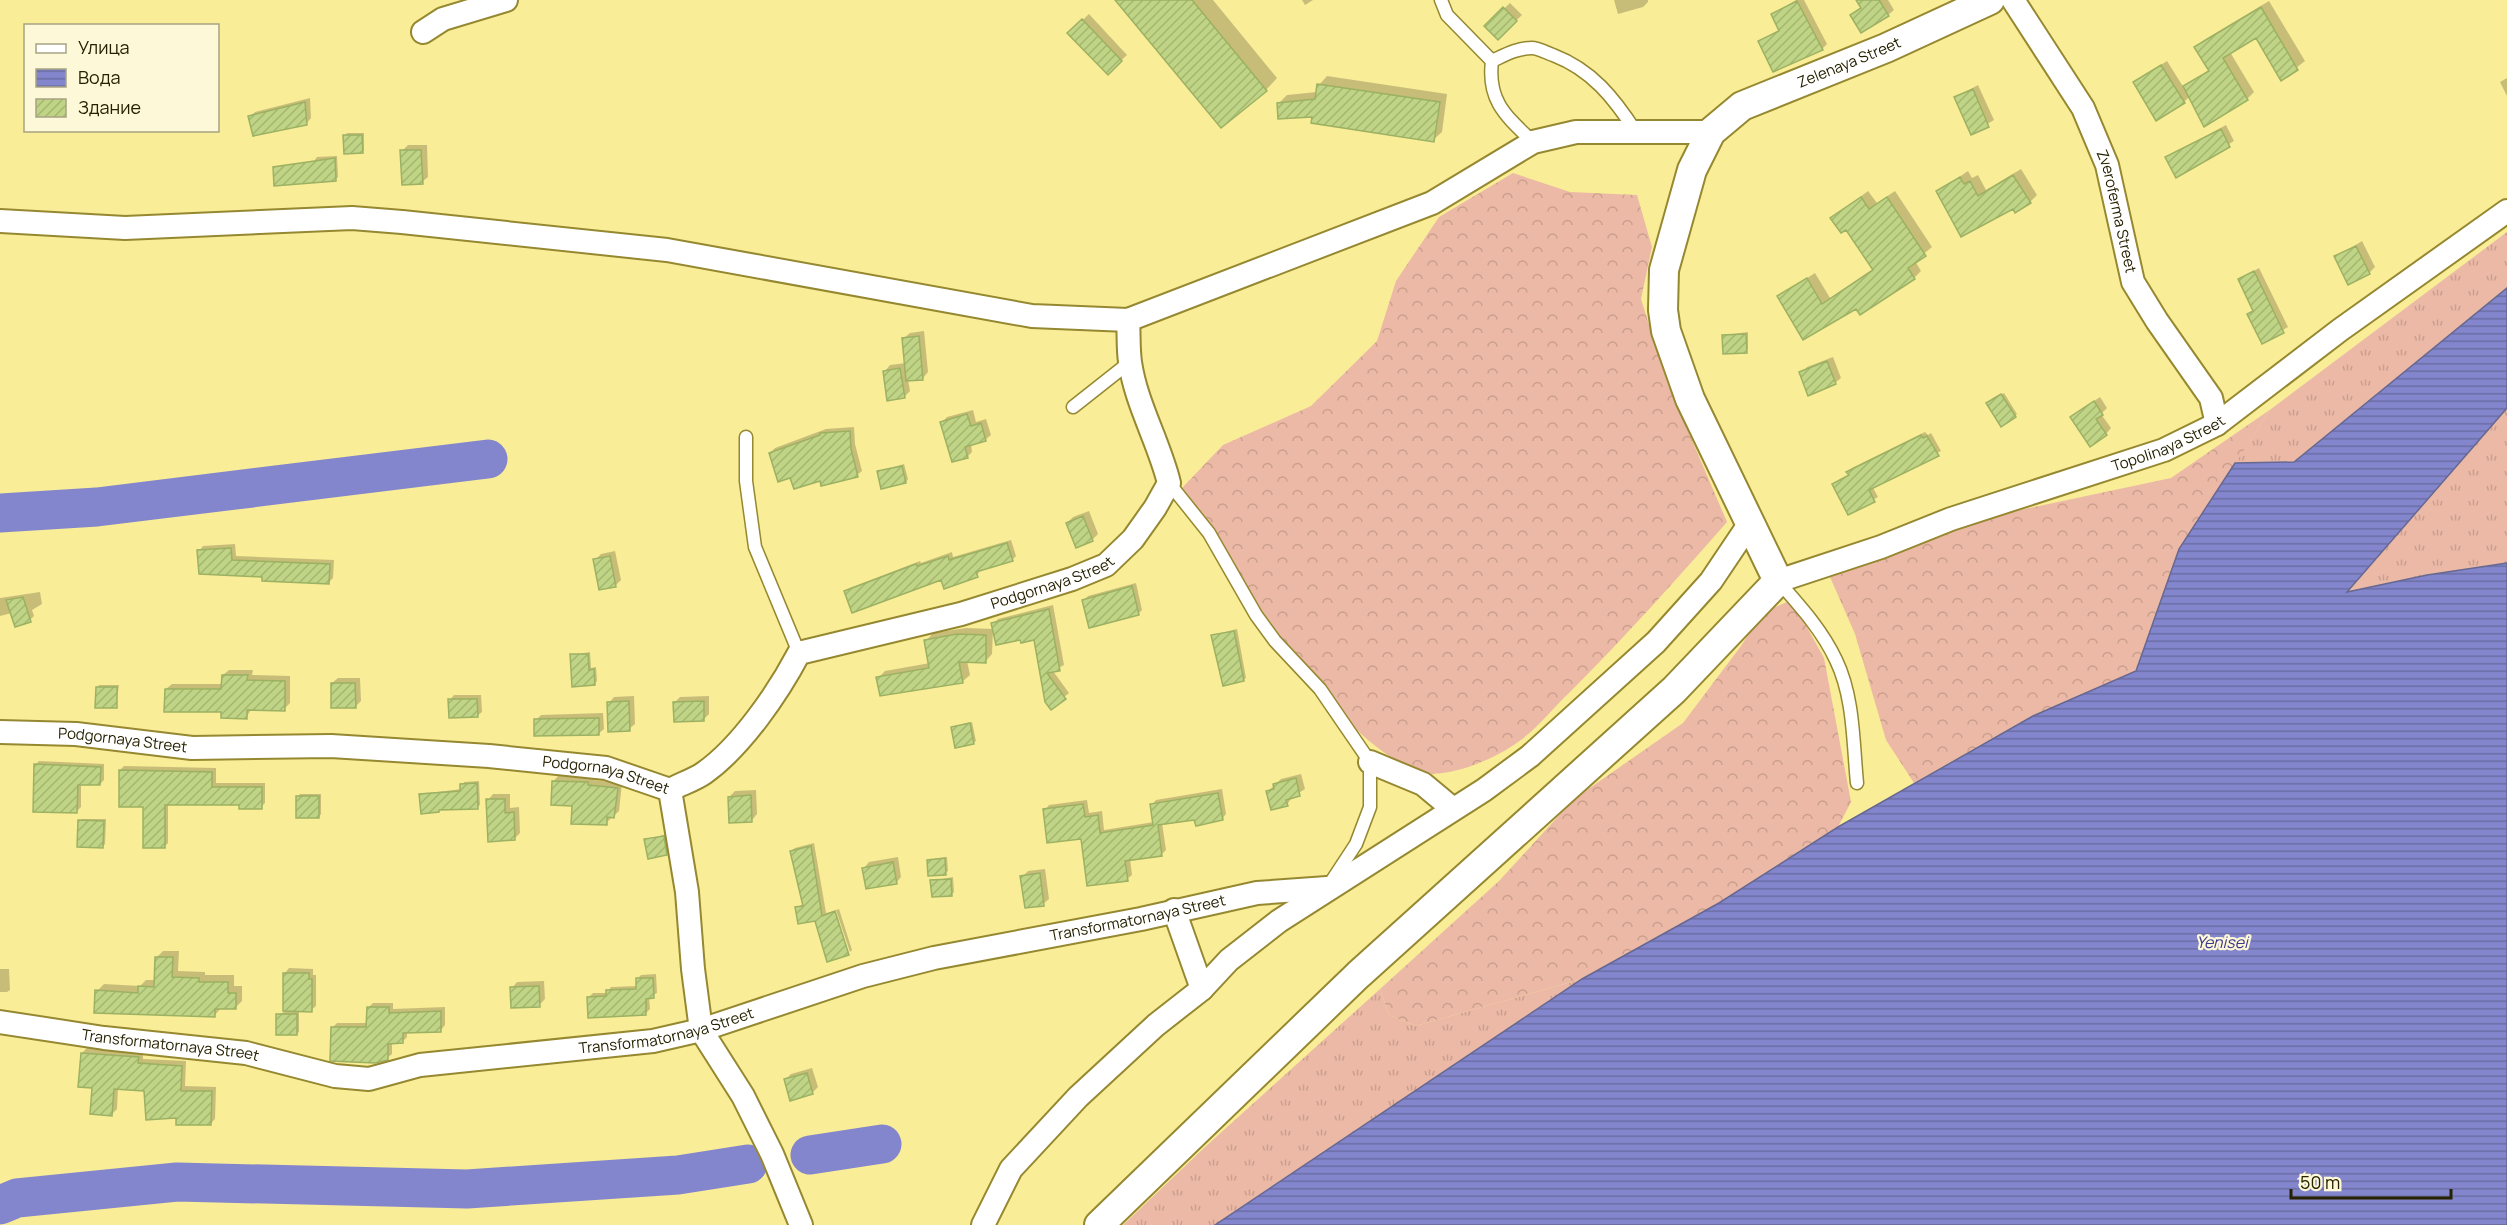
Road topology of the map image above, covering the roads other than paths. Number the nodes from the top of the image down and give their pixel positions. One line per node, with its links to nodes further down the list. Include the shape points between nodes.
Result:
1 (506, 0): 5 (street, via 443,19)
2 (1441, 0): 6 (lane, via 1447,15)
3 (1990, 0): 8 (street, Zelenaya Street, via 1886,48 1742,106)
4 (2013, 0): 15 (street, Zveroferma Street, via 2083,108 2107,165 2133,282 2211,398)
5 (423, 32)
6 (1492, 61): 7 (lane, via 1533,48 1564,59 1589,73 1615,100); 9 (lane, via 1490,78 1495,98 1507,117)
7 (1636, 132): 8 (street); 9 (street, via 1576,132)
8 (1711, 132): 18 (street, via 1692,170 1669,246 1663,310 1666,331 1690,399)
9 (1533, 142): 12 (street, via 1432,203)
10 (2507, 211): 15 (street, Topolinaya Street)
11 (0, 221): 12 (street, via 125,228 352,218 402,222 667,250 1032,316)
12 (1128, 320): 13 (street)
13 (1130, 362): 14 (lane); 17 (street, via 1137,391 1162,453)
14 (1073, 407)
15 (2217, 424): 19 (street, Topolinaya Street, via 2164,450 1951,519)
16 (746, 437): 20 (lane, via 746,481 755,547)
17 (1168, 483): 20 (street, Podgornaya Street, via 1134,539 1106,565 961,614); 22 (lane, via 1209,533 1256,615 1320,689)
18 (1750, 523): 19 (street); 25 (street, via 1711,581 1656,642 1530,756)
19 (1779, 581): 23 (lane, via 1810,616 1837,661 1848,697); 33 (street, via 1674,690 1358,975)
20 (799, 653): 24 (street, Podgornaya Street, via 744,734 704,773)
21 (0, 732): 24 (street, Podgornaya Street, via 76,734 192,748 331,746 489,756 606,768)
22 (1370, 762): 25 (street, via 1423,784); 26 (lane, via 1370,807 1356,844)
23 (1857, 783)
24 (670, 790): 30 (street, via 687,892)
25 (1453, 809): 26 (street)
26 (1327, 888): 27 (street, Transformatornaya Street, via 1257,893); 28 (street, via 1229,960)
27 (1174, 910): 28 (street); 30 (street, Transformatornaya Street, via 924,960 863,976)
28 (1203, 989): 32 (street, via 1156,1025 1078,1096 1011,1169)
29 (0, 1022): 30 (street, Transformatornaya Street, via 246,1053 335,1076 369,1079 420,1065 653,1041)
30 (701, 1030): 31 (street, via 743,1096)
31 (801, 1225)
32 (983, 1225)
33 (1099, 1225)

